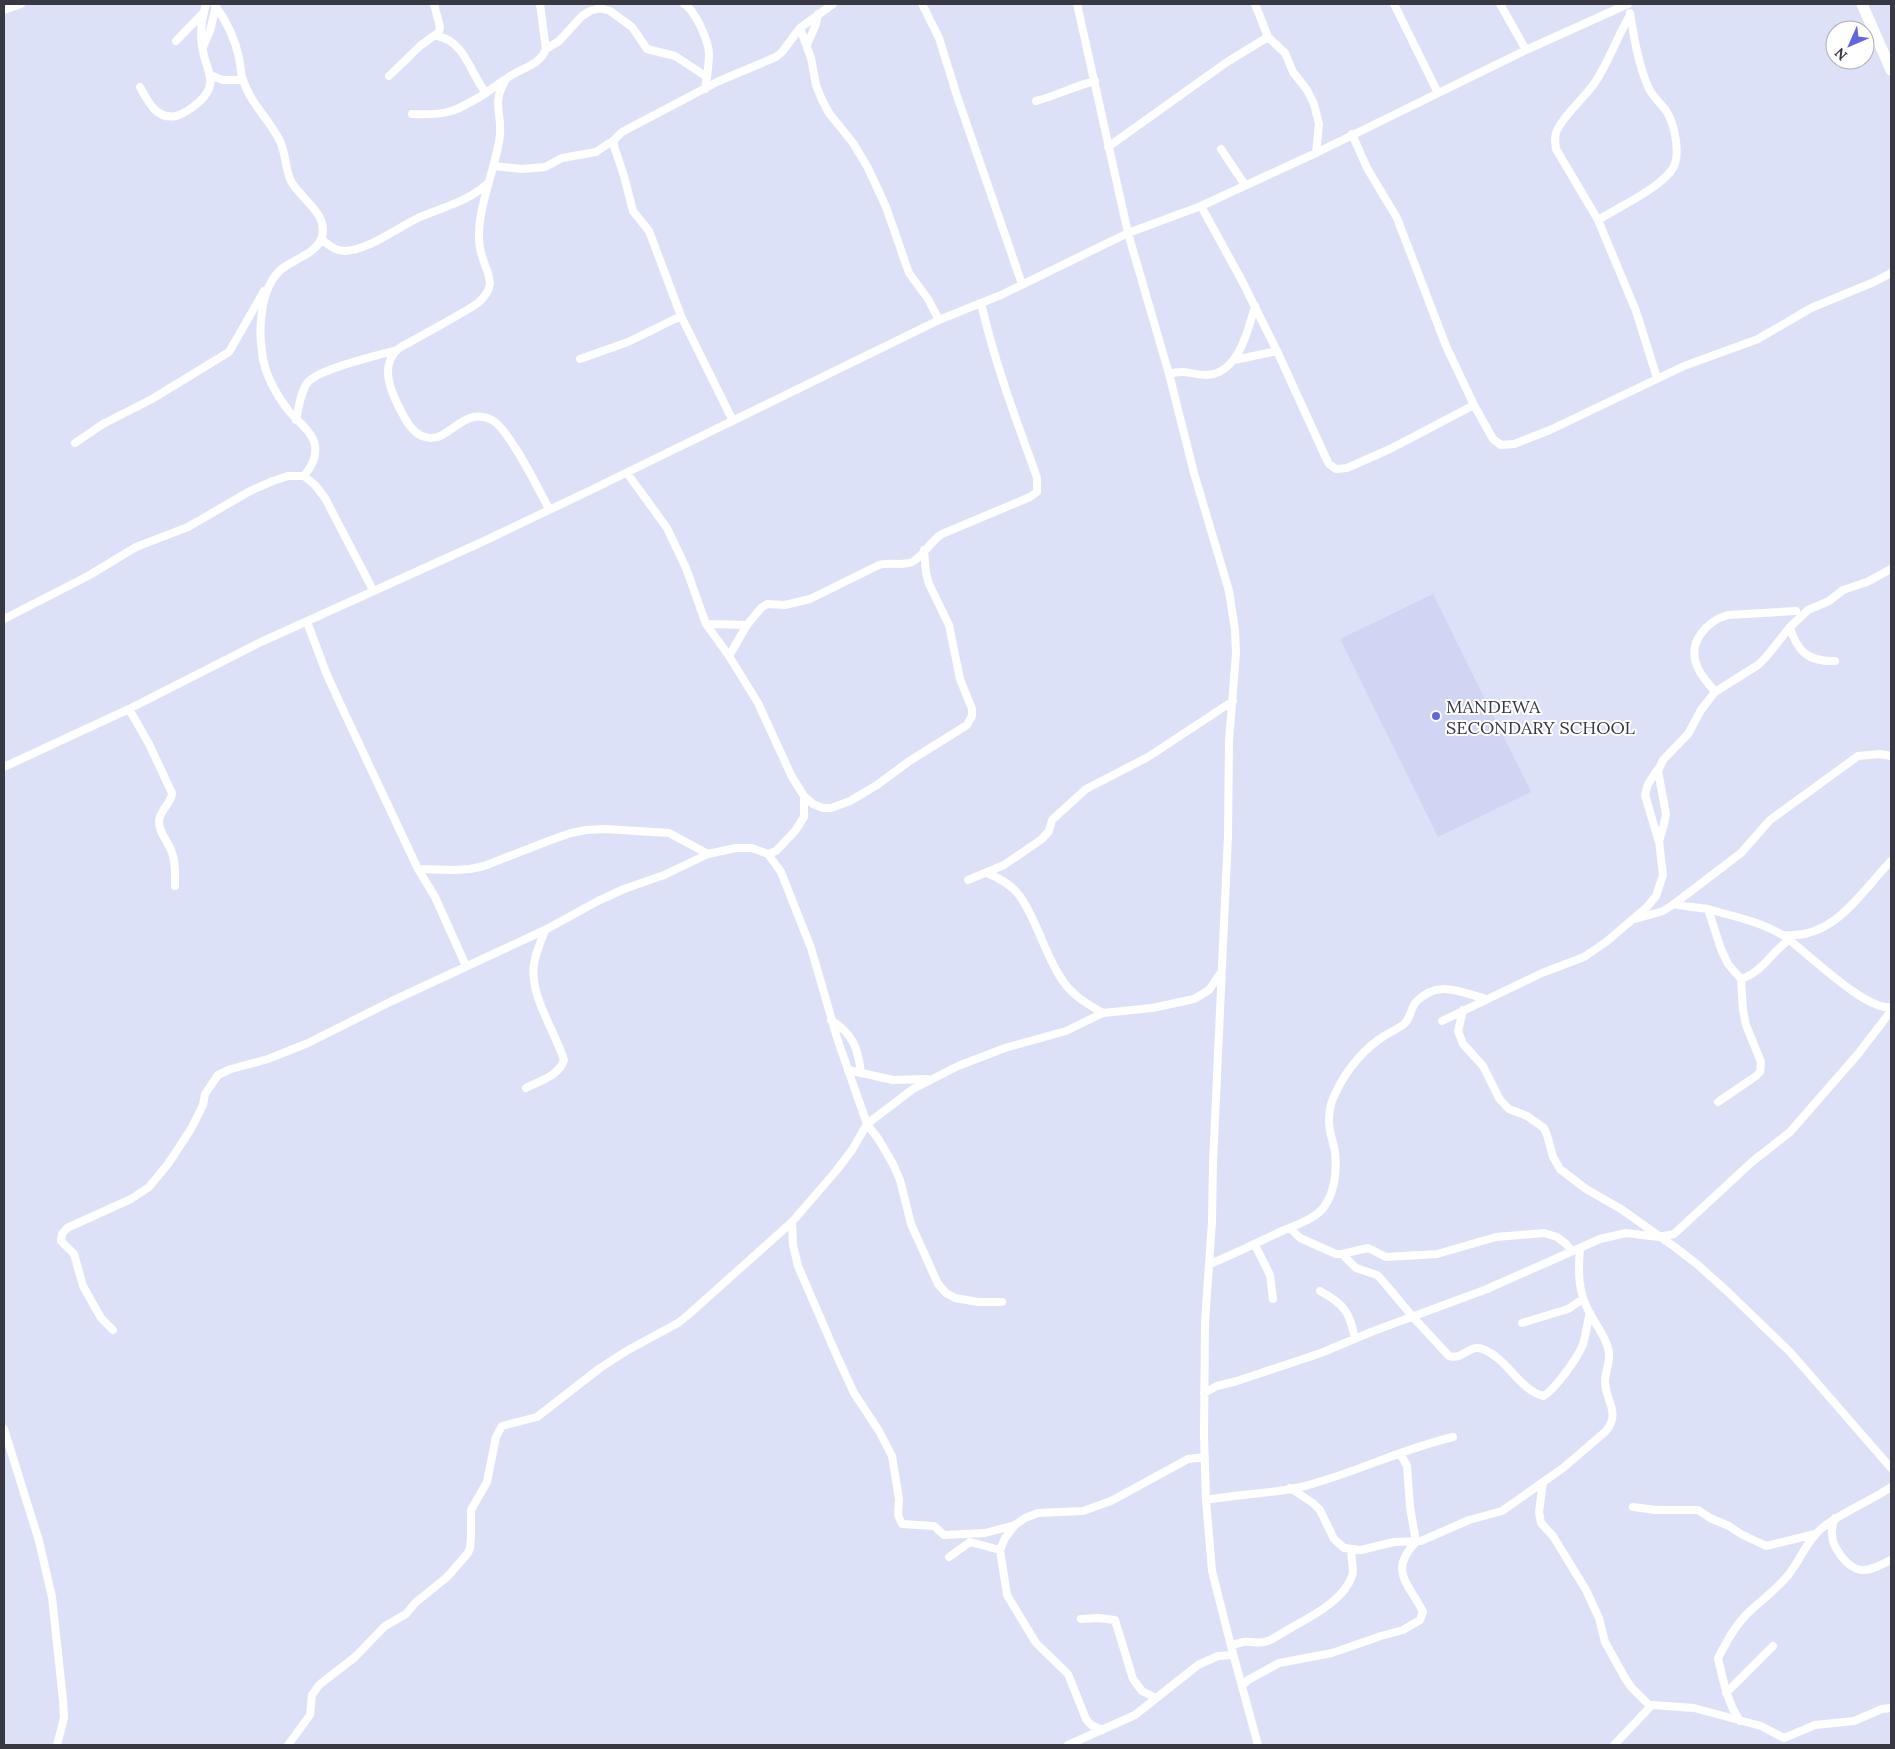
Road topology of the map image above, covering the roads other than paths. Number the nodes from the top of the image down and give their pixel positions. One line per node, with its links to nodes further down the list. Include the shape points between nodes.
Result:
1 (21, 4): 15 (street)
2 (206, 4): 16 (street)
3 (434, 4): 20 (street, via 440,27)
4 (540, 4): 25 (street)
5 (684, 4): 30 (street, via 692,10 708,45)
6 (833, 4): 17 (street)
7 (922, 4): 53 (street, via 939,38)
8 (1078, 4): 33 (street)
9 (1255, 4): 21 (street)
10 (1394, 4): 37 (street)
11 (1500, 4): 26 (street)
12 (1628, 4): 18 (street); 26 (street)
13 (1862, 4): 27 (main road)
14 (215, 5): 24 (street, via 210,31); 32 (street, via 234,38)
15 (4, 10)
16 (204, 12): 22 (street); 24 (street)
17 (818, 14): 19 (street); 23 (street)
18 (1630, 16): 49 (street, via 1604,68 1565,117 1554,140 1556,149); 49 (street, via 1646,84 1668,114 1678,158 1662,180)
19 (800, 28): 23 (street); 35 (street, via 776,57)
20 (437, 36): 29 (street, via 427,40); 36 (street, via 450,40 462,50)
21 (1268, 37): 42 (street, via 1227,62); 44 (street, via 1285,53 1314,104 1319,124)
22 (176, 42)
23 (807, 45): 58 (street, via 816,85 828,113 853,143 868,168 909,272)
24 (202, 49): 28 (street)
25 (546, 50): 30 (street, via 582,16 600,8 610,11 632,27 647,49 675,56); 31 (street, via 533,65)
26 (1526, 50): 37 (street)
27 (1891, 70)
28 (210, 74): 32 (street, via 223,80); 34 (street, via 209,91 204,98 177,116 169,117 157,112)
29 (389, 76)
30 (707, 77): 35 (street)
31 (506, 79): 36 (street); 45 (street, via 497,103 500,133)
32 (243, 80): 51 (street, via 281,144 291,182 313,206 320,219)
33 (1095, 81): 38 (street); 42 (street)
34 (140, 87)
35 (705, 89): 41 (street, via 622,132)
36 (486, 93): 39 (street, via 449,113 433,116)
37 (1438, 93): 40 (street)
38 (1036, 101)
39 (412, 114)
40 (1352, 134): 44 (street); 65 (street, via 1367,168 1397,218 1436,322)
41 (614, 140): 45 (street, via 596,152 562,158 544,167); 57 (street, via 632,211 649,231)
42 (1108, 147): 50 (street)
43 (1221, 149): 47 (street)
44 (1316, 153): 47 (street)
45 (494, 166): 46 (street)
46 (488, 183): 51 (street, via 460,202 418,218 356,249 344,251 333,248); 59 (street, via 479,236 489,276 490,287 486,296)
47 (1245, 185): 48 (street)
48 (1201, 206): 50 (street); 56 (street)
49 (1598, 220): 64 (street, via 1636,311)
50 (1128, 233): 53 (street); 63 (street)
51 (321, 239): 54 (street, via 308,253 278,271)
52 (1891, 273): 64 (street, via 1811,308 1758,338)
53 (1022, 284): 55 (street)
54 (267, 287): 66 (street, via 261,330 263,362 277,393); 68 (street, via 229,352)
55 (981, 303): 58 (street); 72 (street, via 1008,400 1037,478 1036,492 934,538)
56 (1255, 306): 60 (street); 62 (street)
57 (681, 316): 61 (street, via 628,342); 67 (street)
58 (939, 320): 67 (street)
59 (397, 350): 66 (street, via 340,367 310,380 303,391); 71 (street, via 388,375 407,424 421,436 432,438 465,419 480,417 492,420 509,440)
60 (1277, 351): 62 (street); 65 (street, via 1324,456 1336,469 1347,468 1390,450)
61 (580, 359)
62 (1234, 360): 63 (street, via 1215,374 1180,371)
63 (1170, 374): 84 (street, via 1194,473 1229,591 1236,653)
64 (1657, 378): 65 (street, via 1514,444 1501,445 1493,439)
65 (1474, 405)
66 (296, 420): 70 (street, via 309,432 315,445 314,459)
67 (733, 421): 69 (street)
68 (75, 443)
69 (628, 473): 71 (street); 78 (street, via 667,528 686,568)
70 (304, 476): 74 (street, via 325,498); 76 (street, via 288,476 250,491 203,520 136,547)
71 (549, 509): 74 (street)
72 (924, 550): 79 (street, via 912,562 880,565 810,599 785,605 767,604); 89 (street, via 929,584 949,625 960,679 972,709 970,720 877,785 837,806 823,808)
73 (1891, 569): 80 (street, via 1808,610)
74 (373, 590): 77 (street)
75 (1796, 611): 83 (street, via 1718,617 1702,630 1694,651 1696,663)
76 (4, 619)
77 (307, 622): 85 (street, via 260,642); 94 (street, via 327,675)
78 (706, 624): 79 (street); 81 (street)
79 (747, 625): 81 (street)
80 (1790, 627): 82 (street, via 1794,641 1807,656); 83 (street, via 1758,665)
81 (729, 656): 89 (street, via 758,704)
82 (1835, 662)
83 (1715, 692): 87 (street, via 1688,734)
84 (1233, 702): 95 (street, via 1148,758 1086,790 1052,820 1049,832 1042,840); 104 (street)
85 (130, 709): 88 (street); 97 (street, via 172,792 159,819 174,860)
86 (1891, 756): 98 (street, via 1858,756 1770,820 1741,853)
87 (1660, 766): 90 (street, via 1658,777 1666,814); 90 (street, via 1645,795)
88 (4, 767)
89 (804, 796): 92 (street, via 804,817 776,851)
90 (1659, 841): 100 (street, via 1663,875 1660,888)
91 (708, 854): 92 (street, via 752,848); 94 (street, via 669,833 604,829 571,833 484,866 455,870); 101 (street, via 598,900)
92 (768, 854): 111 (street, via 781,872 811,948)
93 (1891, 861): 102 (street, via 1846,910 1821,930)
94 (418, 869): 103 (street, via 435,897)
95 (987, 872): 96 (street); 110 (street, via 1019,894 1059,976 1070,990)
96 (968, 880)
97 (174, 886)
98 (1674, 904): 99 (street); 100 (street, via 1663,911)
99 (1708, 909): 102 (street); 105 (street, via 1721,949)
100 (1633, 920): 106 (street, via 1584,957)
101 (545, 930): 103 (street); 116 (street, via 534,962 533,976 564,1060 554,1074)
102 (1786, 938): 105 (street, via 1761,969); 107 (street, via 1840,982 1876,1006)
103 (466, 966): 133 (street, via 308,1043 218,1075 191,1129 149,1187 131,1199 67,1228 61,1241 74,1254 83,1286 101,1318)
104 (1222, 970): 110 (street, via 1209,990 1194,999 1152,1008); 125 (street)
105 (1741, 980): 117 (street, via 1746,1026 1761,1068 1756,1076)
106 (1486, 999): 108 (street); 120 (street, via 1443,987 1432,991 1411,1008 1410,1018 1405,1023 1373,1044 1355,1063 1337,1089 1328,1120 1335,1154 1332,1192 1317,1215)
107 (1891, 1007)
108 (1463, 1010): 112 (street); 121 (street, via 1458,1031 1463,1044 1483,1066 1504,1104 1544,1128 1560,1169)
109 (1891, 1011): 121 (street, via 1790,1132 1753,1161 1679,1230)
110 (1102, 1012): 115 (street, via 1066,1031 980,1057)
111 (831, 1020): 113 (street); 114 (street, via 852,1040)
112 (1442, 1021)
113 (848, 1070): 114 (street); 118 (street)
114 (861, 1073): 115 (street, via 893,1080)
115 (932, 1079): 118 (street, via 906,1094)
116 (526, 1088)
117 (1718, 1102)
118 (868, 1124): 119 (street, via 836,1171); 129 (street, via 893,1164 911,1224 938,1284 946,1293 960,1299)
119 (792, 1222): 148 (street, via 798,1266 854,1392 892,1456 900,1522 934,1526 948,1535); 167 (street, via 678,1323 600,1368 537,1417 502,1426 496,1437 487,1482 471,1510 468,1553 406,1614 384,1626 355,1658 319,1685 312,1695 310,1715)
120 (1290, 1228): 122 (street); 124 (street, via 1300,1238)
121 (1659, 1237): 123 (street, via 1613,1235); 141 (street, via 1698,1265 1791,1353)
122 (1255, 1245): 125 (street); 127 (street, via 1270,1275)
123 (1576, 1250): 124 (street, via 1544,1233 1496,1238 1437,1254 1386,1257 1368,1248); 128 (street); 131 (street, via 1487,1289)
124 (1342, 1254): 131 (street, via 1356,1268 1382,1280)
125 (1210, 1264): 135 (street)
126 (1320, 1291): 134 (street, via 1344,1308)
127 (1273, 1299)
128 (1583, 1299): 130 (street); 132 (street, via 1568,1309)
129 (1002, 1302)
130 (1590, 1313): 131 (street, via 1583,1344 1548,1394 1543,1396 1529,1390 1484,1349 1471,1348 1456,1357 1449,1356); 142 (street, via 1609,1354 1605,1382 1612,1421 1605,1432)
131 (1412, 1316): 134 (street)
132 (1522, 1324)
133 (113, 1330)
134 (1355, 1339): 135 (street)
135 (1204, 1392): 140 (street)
136 (4, 1429): 138 (street)
137 (1453, 1437): 139 (street)
138 (8, 1452): 166 (street, via 39,1541 52,1598 63,1700 62,1730)
139 (1400, 1453): 144 (street, via 1350,1472); 150 (street, via 1407,1466)
140 (1205, 1456): 145 (street); 148 (street, via 1188,1459 1097,1507 1083,1511 1038,1513)
141 (1891, 1468)
142 (1543, 1482): 150 (street, via 1502,1511 1469,1520); 162 (street, via 1539,1512 1541,1523 1560,1545 1586,1590 1599,1618 1605,1642 1625,1678)
143 (1891, 1487): 147 (street)
144 (1290, 1488): 145 (street); 152 (street, via 1313,1503 1324,1516 1334,1539)
145 (1206, 1500): 156 (street, via 1211,1565)
146 (1633, 1507): 149 (street, via 1698,1510 1766,1546)
147 (1835, 1518): 149 (street); 154 (street, via 1833,1540 1838,1551 1855,1568 1866,1570)
148 (1015, 1525): 151 (street)
149 (1815, 1534): 160 (street, via 1791,1573 1749,1612 1725,1645 1718,1658)
150 (1416, 1542): 152 (street, via 1394,1542); 159 (street, via 1404,1555 1402,1564 1404,1580 1423,1612 1415,1624 1332,1653 1279,1663)
151 (1000, 1550): 153 (street, via 970,1542); 165 (street, via 1009,1599 1036,1643 1068,1674 1086,1720)
152 (1352, 1550): 156 (street, via 1352,1576 1338,1596 1324,1608 1272,1640 1240,1641)
153 (949, 1556)
154 (1891, 1560)
155 (1081, 1619): 161 (street, via 1115,1620 1133,1679 1142,1691)
156 (1230, 1646): 158 (street)
157 (1773, 1646): 160 (street)
158 (1233, 1655): 159 (street); 161 (street, via 1218,1656 1198,1665)
159 (1242, 1686): 169 (street)
160 (1726, 1694): 164 (street)
161 (1156, 1698): 165 (street, via 1135,1715)
162 (1650, 1706): 164 (street, via 1694,1708); 170 (street)
163 (1891, 1708): 164 (street, via 1854,1721 1815,1725 1786,1738 1761,1726)
164 (1740, 1721)
165 (1102, 1730): 168 (street)
166 (57, 1745)
167 (288, 1745)
168 (1068, 1745)
169 (1258, 1745)
170 (1614, 1745)

